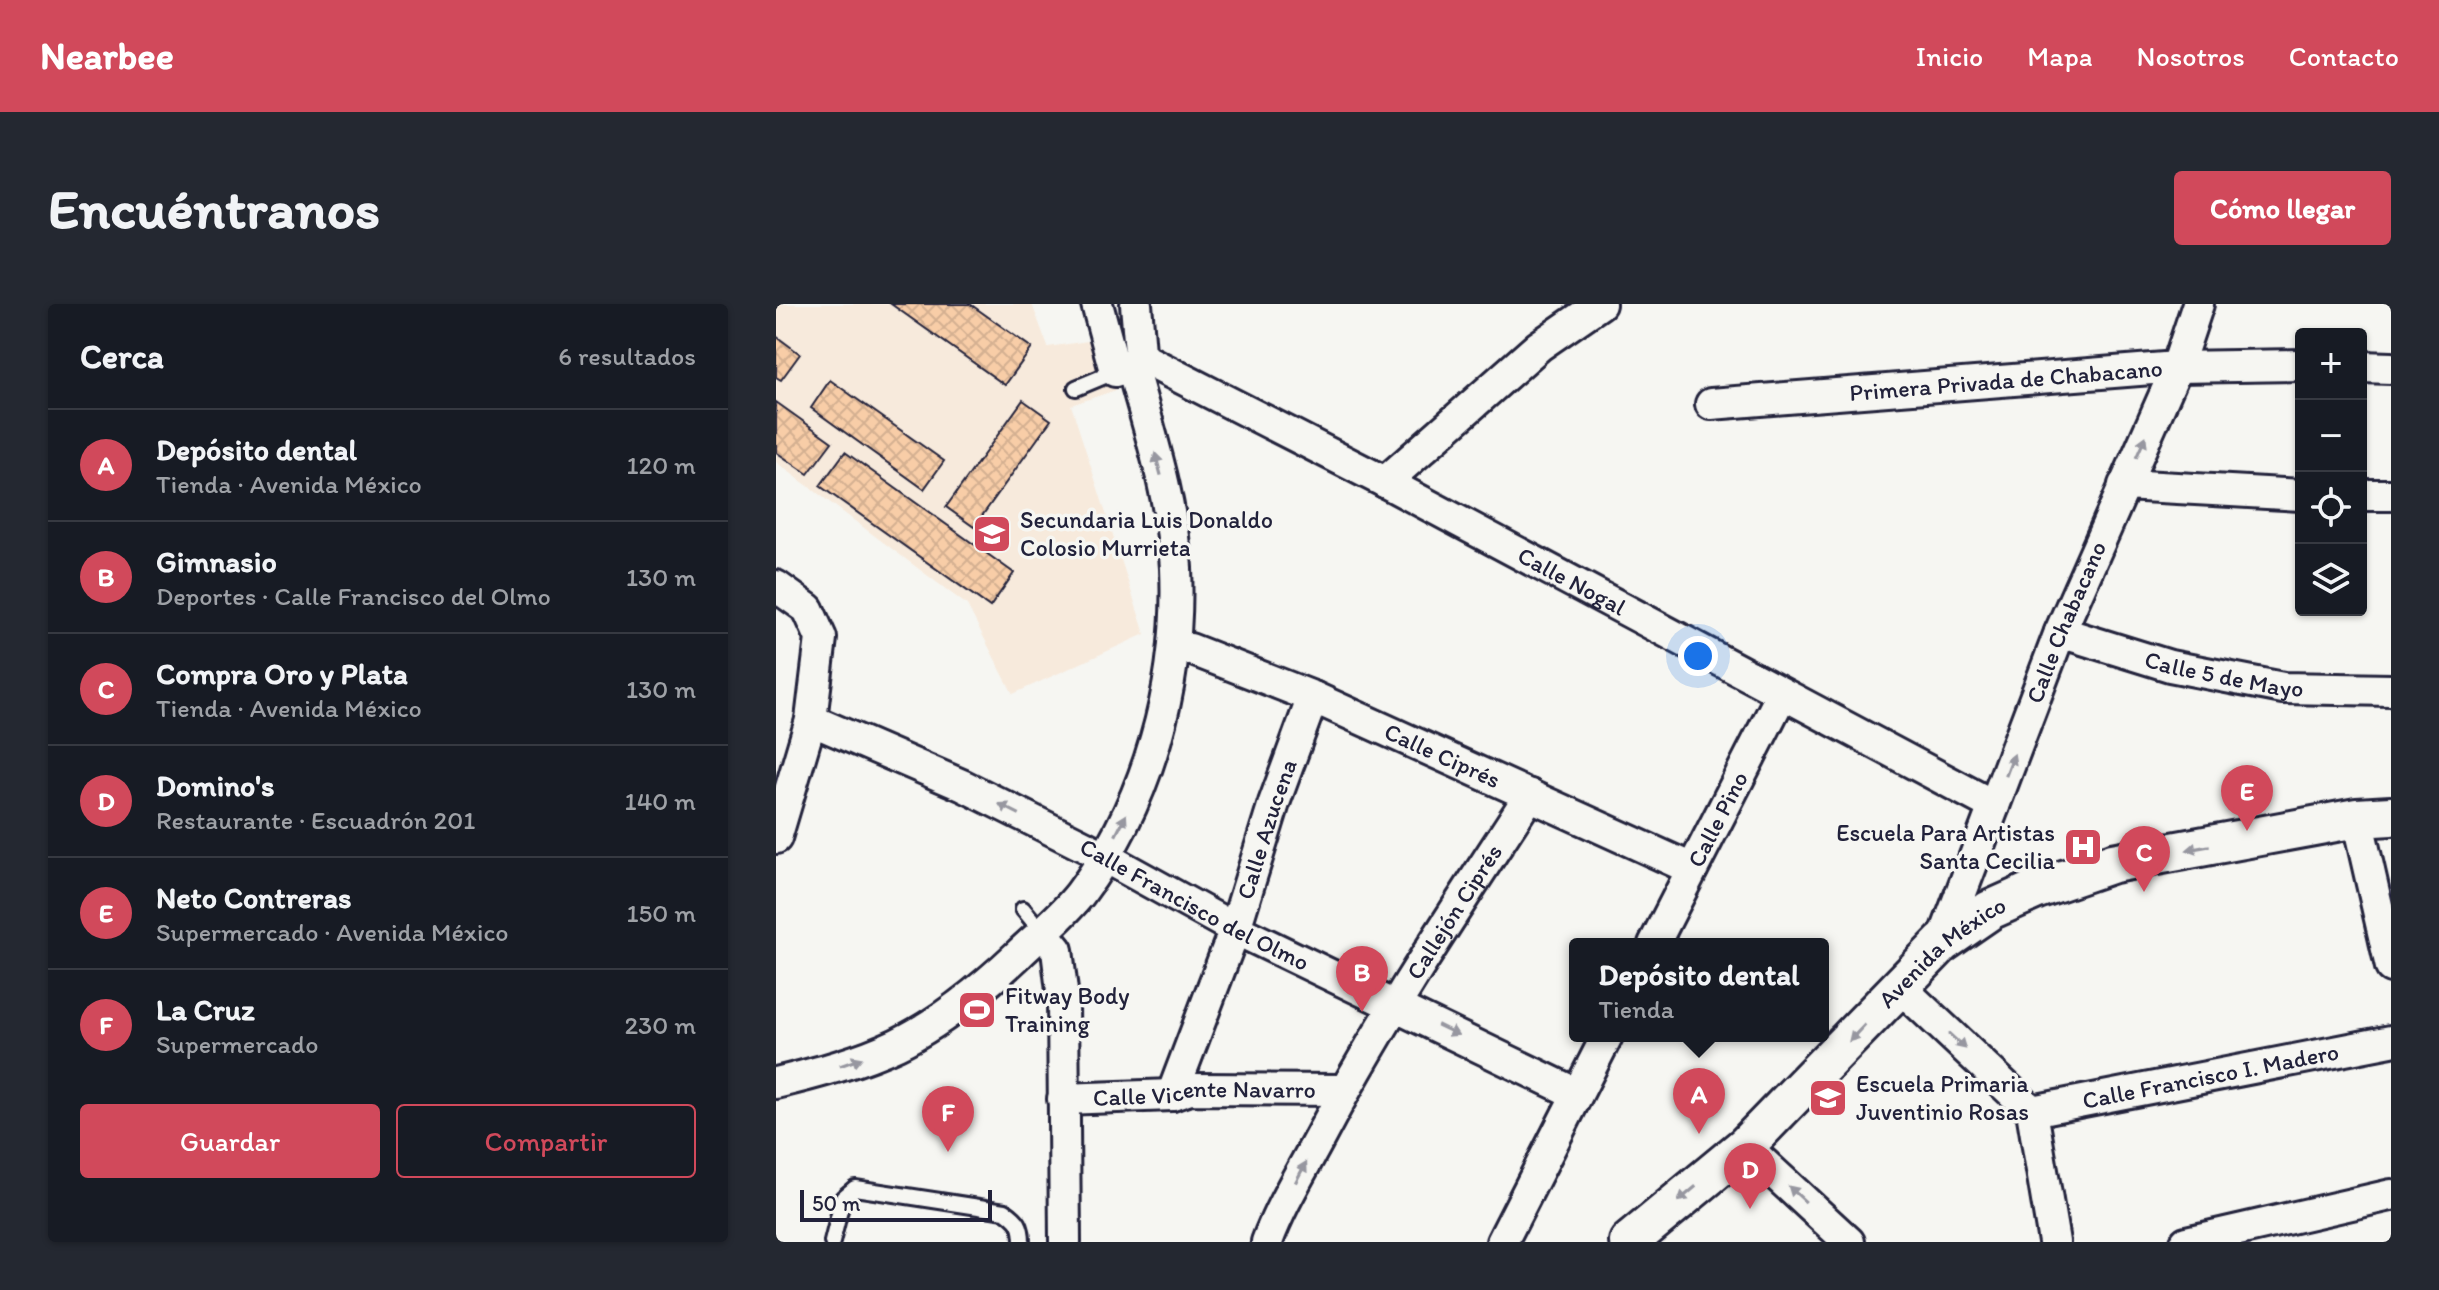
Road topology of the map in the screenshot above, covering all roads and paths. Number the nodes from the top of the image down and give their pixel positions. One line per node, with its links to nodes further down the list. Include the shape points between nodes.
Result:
1 (1097, 304): 6 (street)
2 (1136, 304): 6 (street, via 1140,352)
3 (1600, 304): 12 (street, via 1539,346)
4 (2198, 304): 7 (street, Calle Chabacano)
5 (2295, 365): 7 (street, Primera Privada de Chabacano)
6 (1131, 366): 10 (lane); 12 (street, Calle Nogal); 28 (street, one-way to 6, via 1151,754 1163,714 1176,617 1170,516)
7 (2177, 367): 11 (street, Primera Privada de Chabacano); 13 (street, Calle Chabacano, one-way to 7)
8 (2367, 367): 9 (street)
9 (2391, 368)
10 (1076, 388)
11 (1711, 404)
12 (1385, 482): 21 (street, Calle Nogal)
13 (2124, 485): 14 (street); 18 (street, Calle Chabacano)
14 (2295, 495)
15 (2367, 495): 16 (street)
16 (2391, 495)
17 (776, 586): 23 (street, via 808,609 821,638)
18 (2060, 632): 20 (street, Calle 5 de Mayo, via 2170,666 2283,688); 25 (street, Calle Chabacano, one-way to 18)
19 (1190, 649): 22 (street, Calle Ciprés)
20 (2391, 690)
21 (1782, 694): 25 (street, Calle Nogal); 29 (street, Calle Pino)
22 (1313, 697): 24 (street, Calle Ciprés); 31 (street, Calle Azucena)
23 (811, 720): 27 (street); 28 (street, Calle Francisco del Olmo, one-way to 23, via 964,786)
24 (1530, 795): 29 (street, Calle Ciprés); 37 (street, Callejón Ciprés)
25 (1994, 806): 34 (street, Calle Chabacano)
26 (2374, 817): 34 (street, Avenida México, one-way to 34, via 2113,863 1990,910); 35 (street)
27 (776, 838)
28 (1104, 857): 31 (street, Calle Francisco del Olmo); 32 (street, via 1080,894)
29 (1692, 869): 33 (street, Calle Pino)
30 (1023, 909): 32 (lane)
31 (1235, 929): 37 (street, Calle Francisco del Olmo); 43 (street, Calle Azucena)
32 (1043, 933): 40 (street, one-way to 32, via 827,1071 898,1043 978,991); 44 (street, via 1057,950 1063,999)
33 (1657, 938)
34 (1942, 943): 36 (street, Avenida México)
35 (2391, 967)
36 (1900, 987): 45 (street, one-way to 45); 46 (street, Avenida México, one-way to 46)
37 (1395, 1004): 41 (street, Callejón Ciprés); 42 (street, Calle Francisco del Olmo, one-way to 42)
38 (2391, 1041): 45 (street, Calle Francisco I. Madero)
39 (1604, 1042): 42 (street)
40 (776, 1083)
41 (1345, 1090): 43 (street, Calle Vicente Navarro, via 1190,1089); 51 (street, Callejón Ciprés, one-way to 41)
42 (1577, 1094): 52 (street)
43 (1172, 1095): 44 (street, Calle Vicente Navarro)
44 (1063, 1099): 50 (street)
45 (2032, 1111): 55 (street)
46 (1745, 1146): 53 (street, Avenida México, one-way to 53); 54 (street, one-way to 46)
47 (2391, 1195): 56 (street)
48 (832, 1242): 49 (lane, via 843,1198 855,1188 1005,1211 1022,1227)
49 (1022, 1242)
50 (1065, 1242)
51 (1267, 1242)
52 (1502, 1242)
53 (1629, 1242)
54 (1849, 1242)
55 (2054, 1242)
56 (2186, 1242)

